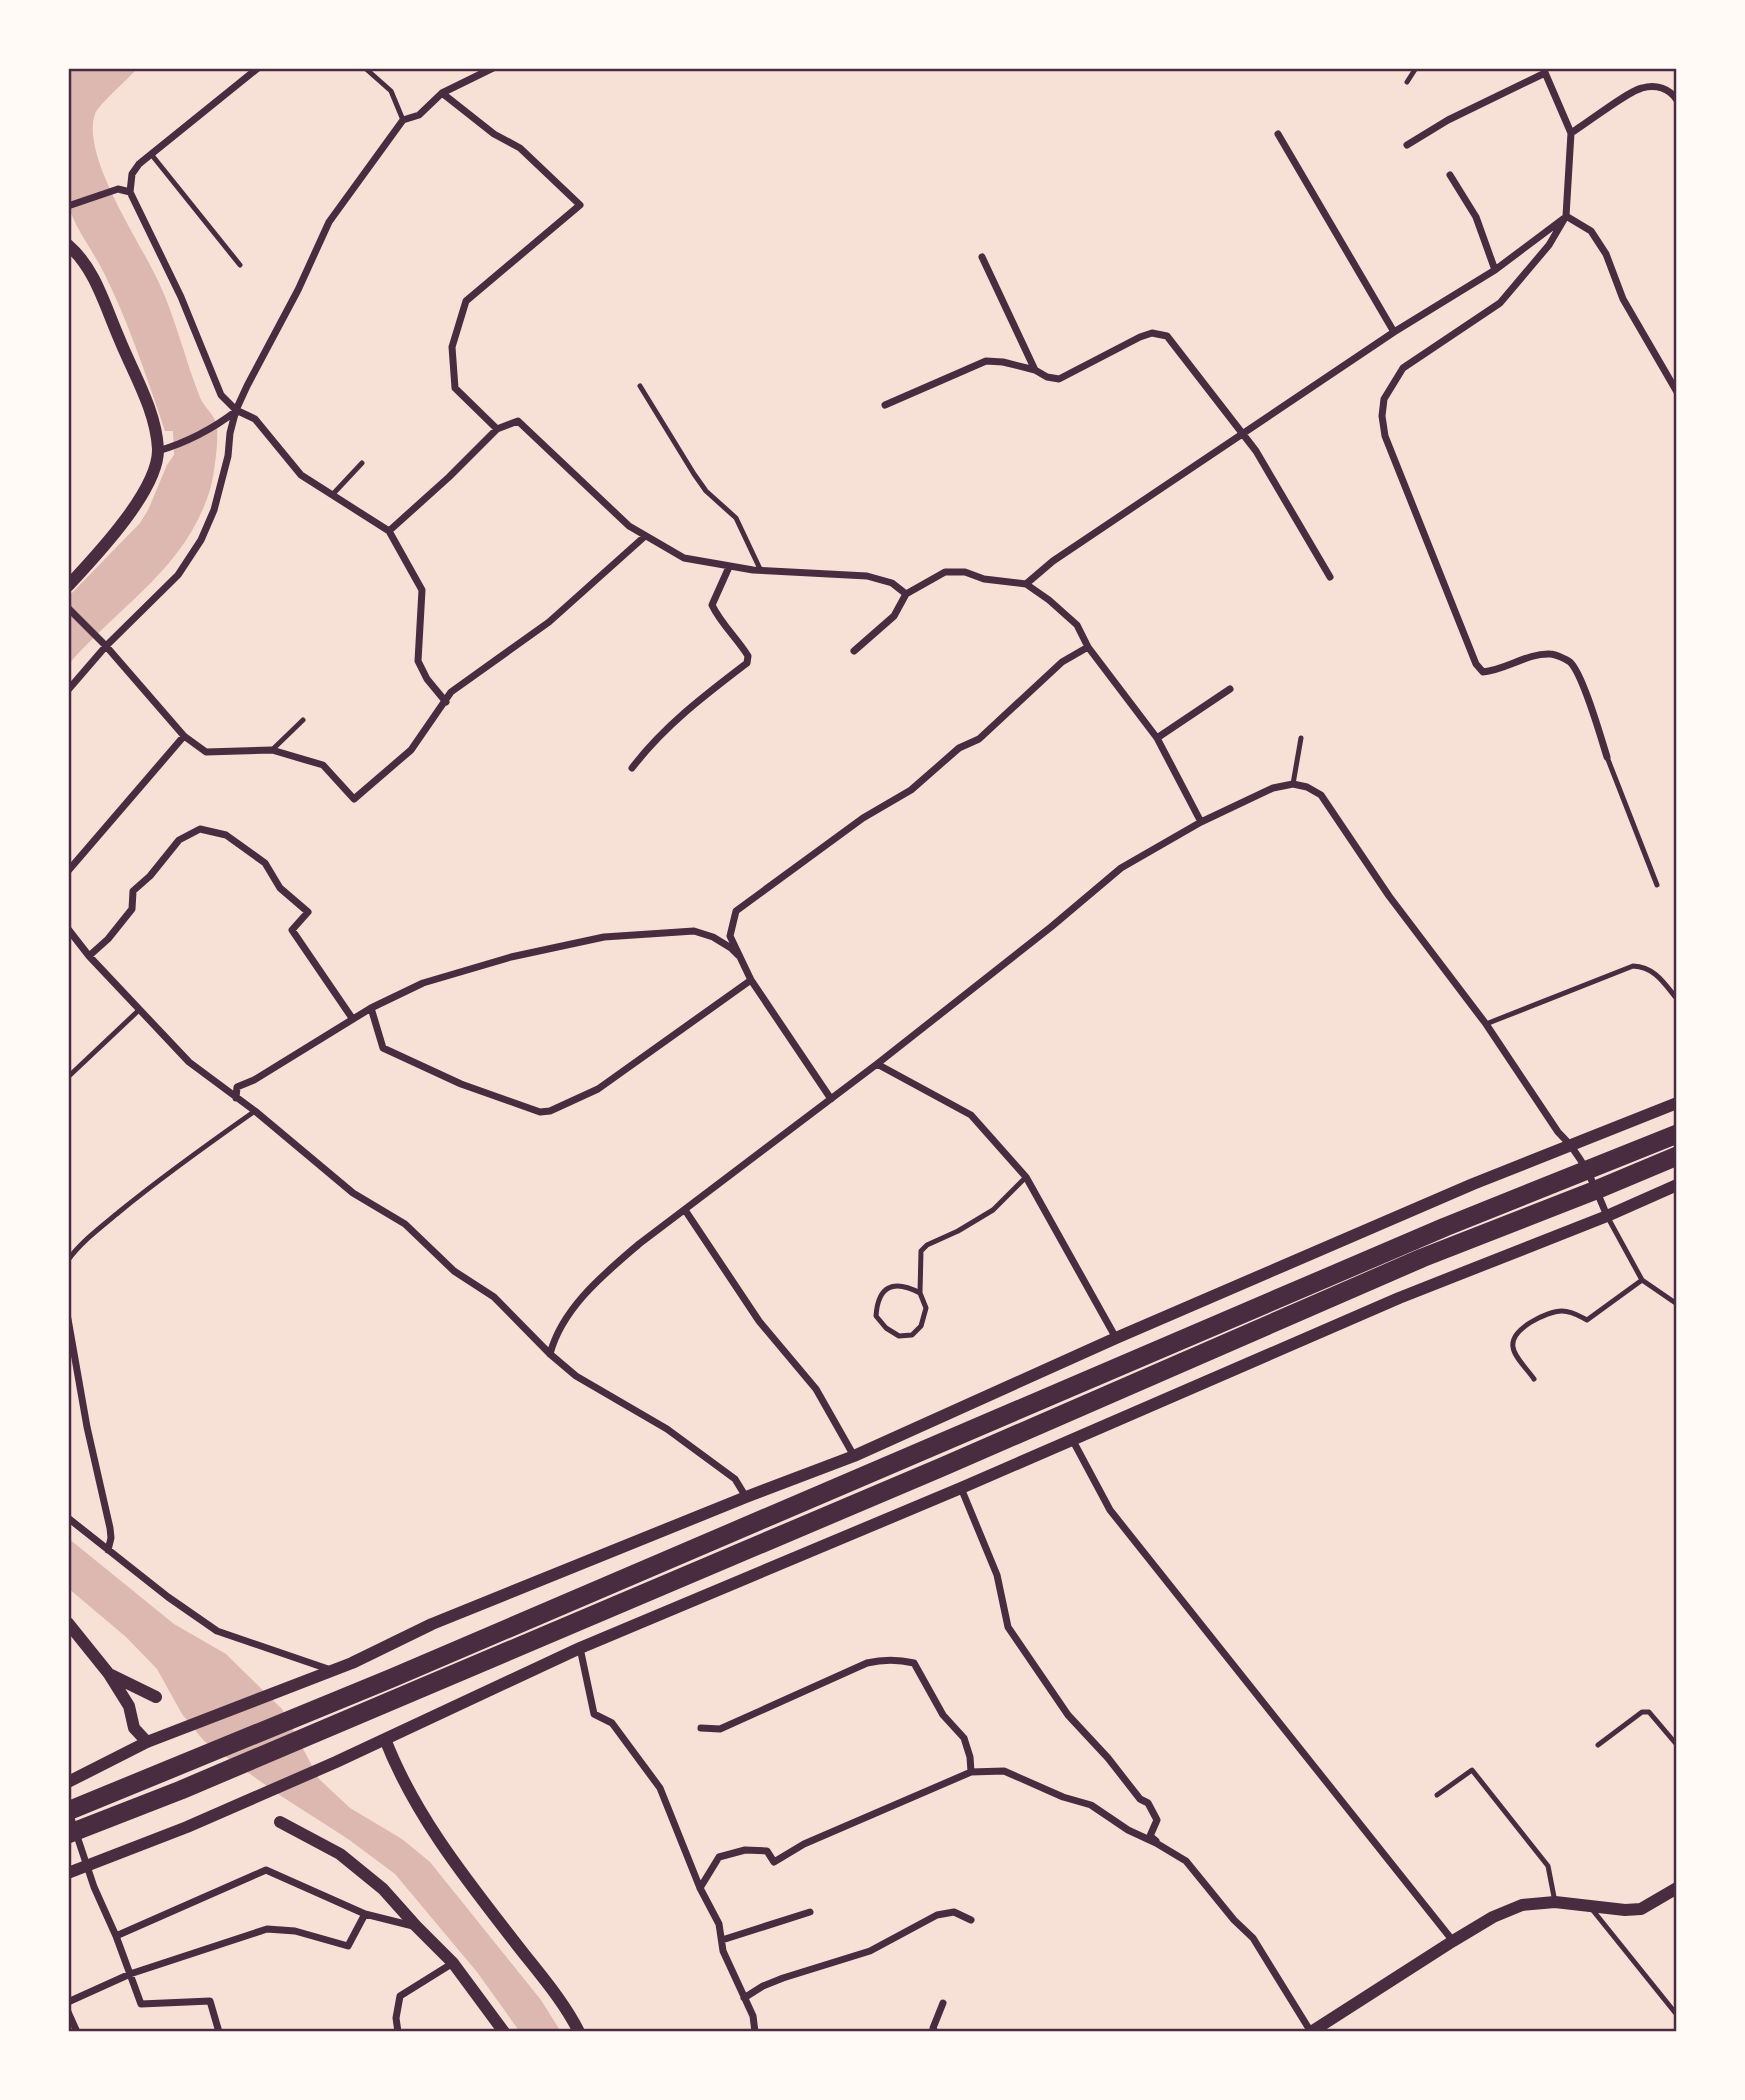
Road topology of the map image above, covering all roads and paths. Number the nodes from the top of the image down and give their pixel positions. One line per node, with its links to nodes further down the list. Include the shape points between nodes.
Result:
1 (258, 68): 13 (street)
2 (365, 68): 9 (lane, via 391,91)
3 (493, 68): 7 (street)
4 (1416, 68): 6 (lane)
5 (1544, 71): 11 (street); 12 (street)
6 (1407, 82)
7 (442, 93): 9 (street, via 419,115); 28 (street, via 494,134 520,148 580,205 466,301 452,347 455,388)
8 (1677, 100): 11 (street, via 1671,91 1640,88)
9 (403, 120): 27 (street, via 329,222)
10 (1278, 134): 22 (street)
11 (1571, 134): 17 (street)
12 (1407, 145)
13 (152, 154): 15 (street, via 132,174); 20 (lane)
14 (1450, 175): 21 (street, via 1476,217)
15 (130, 191): 16 (street, via 118,189); 27 (street, via 181,297 221,396)
16 (68, 206)
17 (1566, 216): 21 (street); 25 (street, via 1591,231 1606,254 1623,299); 53 (street, via 1549,245 1500,303 1403,368 1384,399 1382,416 1385,436 1476,664 1483,673 1552,654 1570,662 1586,691)
18 (68, 244): 30 (street, via 91,272 100,292 149,409)
19 (982, 257): 23 (street)
20 (240, 265)
21 (1495, 270): 22 (street)
22 (1394, 332): 29 (street)
23 (1035, 370): 26 (street, via 986,362); 29 (street, via 1059,379 1140,337 1167,337)
24 (640, 386): 36 (lane, via 706,491 736,518)
25 (1677, 392)
26 (885, 405)
27 (236, 411): 30 (street, via 222,422); 32 (street, via 255,419 301,475); 42 (street, via 222,481 201,540 178,575)
28 (497, 429): 33 (street); 34 (street, via 518,421)
29 (1243, 433): 37 (street); 38 (street)
30 (158, 450): 39 (street, via 131,513)
31 (362, 463): 32 (lane)
32 (333, 494): 33 (street)
33 (389, 531): 47 (street, via 422,590 418,661)
34 (644, 537): 35 (street, via 684,558); 47 (street, via 549,622 451,692)
35 (729, 567): 36 (street); 54 (street, via 712,605 718,620 748,656 747,663 691,706)
36 (761, 570): 40 (street, via 867,576 892,583)
37 (1330, 577)
38 (1026, 584): 40 (street, via 945,572); 43 (street, via 1077,625)
39 (68, 586)
40 (906, 594): 44 (street, via 894,616)
41 (68, 608): 42 (street)
42 (106, 646): 46 (street); 49 (street)
43 (1088, 647): 50 (street); 61 (street, via 1062,662 979,739 959,748 911,790 863,818 736,911 730,936)
44 (854, 651)
45 (1230, 689): 50 (street)
46 (68, 690)
47 (446, 702): 52 (street, via 411,750 354,799 323,765)
48 (303, 720): 52 (lane)
49 (184, 736): 52 (street, via 206,752); 57 (street)
50 (1157, 738): 56 (street)
51 (1301, 738): 55 (lane)
52 (272, 750)
53 (1608, 757): 58 (lane)
54 (632, 768)
55 (1293, 784): 56 (street, via 1273,788); 67 (street, via 1321,795 1389,896)
56 (1201, 822): 68 (street, via 1121,868)
57 (68, 871)
58 (1657, 885)
59 (68, 929): 60 (street)
60 (89, 956): 65 (street); 66 (street, via 132,909 132,891 179,840 200,829 226,835 265,863 280,888 308,912 292,930)
61 (746, 966): 62 (street); 64 (street, via 731,948 694,931 604,937 423,983)
62 (751, 980): 64 (street, via 598,1089 541,1112 461,1084 383,1048); 71 (street)
63 (1677, 999): 67 (lane, via 1658,975 1633,966)
64 (371, 1008): 66 (street)
65 (139, 1010): 69 (lane); 70 (street, via 190,1062)
66 (352, 1018): 70 (street, via 237,1087)
67 (1486, 1024): 75 (street)
68 (877, 1064): 71 (street); 78 (street, via 971,1115)
69 (68, 1077)
70 (236, 1098): 73 (street)
71 (831, 1099): 81 (street)
72 (1677, 1103): 75 (street)
73 (255, 1111): 83 (lane, via 147,1189); 89 (street, via 353,1193 405,1224 454,1271 494,1297)
74 (1677, 1134): 77 (highway)
75 (1572, 1146): 77 (street); 88 (street)
76 (1677, 1156): 80 (highway)
77 (1588, 1171): 80 (street); 110 (highway, via 1445,1227 365,1689)
78 (1026, 1177): 85 (lane, via 993,1210 921,1251); 88 (street)
79 (1677, 1185): 82 (street)
80 (1596, 1190): 82 (street); 112 (highway, via 1422,1258 930,1473)
81 (685, 1210): 89 (street, via 608,1270 570,1313 555,1335); 92 (street, via 759,1321 816,1389)
82 (1606, 1216): 84 (lane); 91 (street, via 1399,1298)
83 (68, 1261)
84 (1642, 1280): 86 (lane); 90 (lane, via 1587,1320 1559,1310 1519,1329 1513,1350)
85 (920, 1293): 85 (lane, via 925,1317 912,1335 899,1336 876,1316 877,1302 896,1284)
86 (1677, 1304)
87 (68, 1320): 96 (street, via 110,1528)
88 (1116, 1338): 92 (street)
89 (550, 1354): 94 (street, via 576,1376 667,1429 735,1479)
90 (1534, 1379)
91 (1072, 1439): 93 (street); 126 (street, via 1110,1510)
92 (854, 1456): 94 (street)
93 (961, 1488): 98 (street); 113 (street, via 997,1574 1008,1628 1068,1715 1148,1803 1157,1820 1150,1836)
94 (746, 1497): 99 (street, via 432,1624)
95 (68, 1518): 96 (street)
96 (108, 1550): 99 (street, via 217,1631)
97 (68, 1623): 100 (street)
98 (580, 1648): 103 (street); 116 (street, via 594,1714 612,1723 660,1787)
99 (331, 1670): 104 (street)
100 (109, 1674): 101 (street); 104 (street, via 129,1706 134,1728)
101 (156, 1697)
102 (701, 1728): 107 (street, via 720,1729 867,1663 900,1659 914,1664 943,1715 964,1738)
103 (385, 1739): 114 (street); 138 (street, via 453,1862)
104 (147, 1742): 108 (street)
105 (1598, 1745): 106 (lane, via 1642,1712 1660,1723)
106 (1677, 1745)
107 (971, 1772): 113 (street, via 1004,1771 1091,1805); 116 (street, via 804,1844 774,1862 767,1851 745,1850 719,1857)
108 (68, 1782)
109 (1437, 1795): 118 (lane, via 1472,1770 1548,1866)
110 (68, 1810): 112 (street)
111 (280, 1822): 123 (street, via 340,1854 383,1888)
112 (72, 1832): 114 (street)
113 (1172, 1853): 141 (street, via 1186,1861 1253,1938)
114 (89, 1866): 115 (street); 124 (street)
115 (68, 1872)
116 (700, 1888): 125 (street)
117 (1677, 1888): 119 (street, via 1641,1909)
118 (1555, 1902): 119 (street); 126 (street, via 1522,1905)
119 (1589, 1905): 133 (lane)
120 (810, 1912): 125 (street)
121 (365, 1914): 123 (street); 124 (street, via 266,1870); 128 (street, via 348,1946 295,1931 267,1929)
122 (971, 1920): 129 (street, via 954,1912 937,1915 870,1951 783,1978)
123 (416, 1926): 127 (street)
124 (116, 1936): 128 (street)
125 (722, 1940): 129 (street)
126 (1453, 1941): 141 (street)
127 (453, 1963): 136 (street, via 400,1996); 137 (street)
128 (130, 1974): 130 (street); 135 (street, via 141,2004 210,2001)
129 (744, 1998): 139 (street)
130 (68, 2002)
131 (943, 2003): 140 (street)
132 (68, 2012): 134 (street)
133 (1677, 2015)
134 (77, 2032)
135 (219, 2032)
136 (398, 2032)
137 (504, 2032)
138 (579, 2032)
139 (755, 2032)
140 (935, 2032)
141 (1311, 2032)

